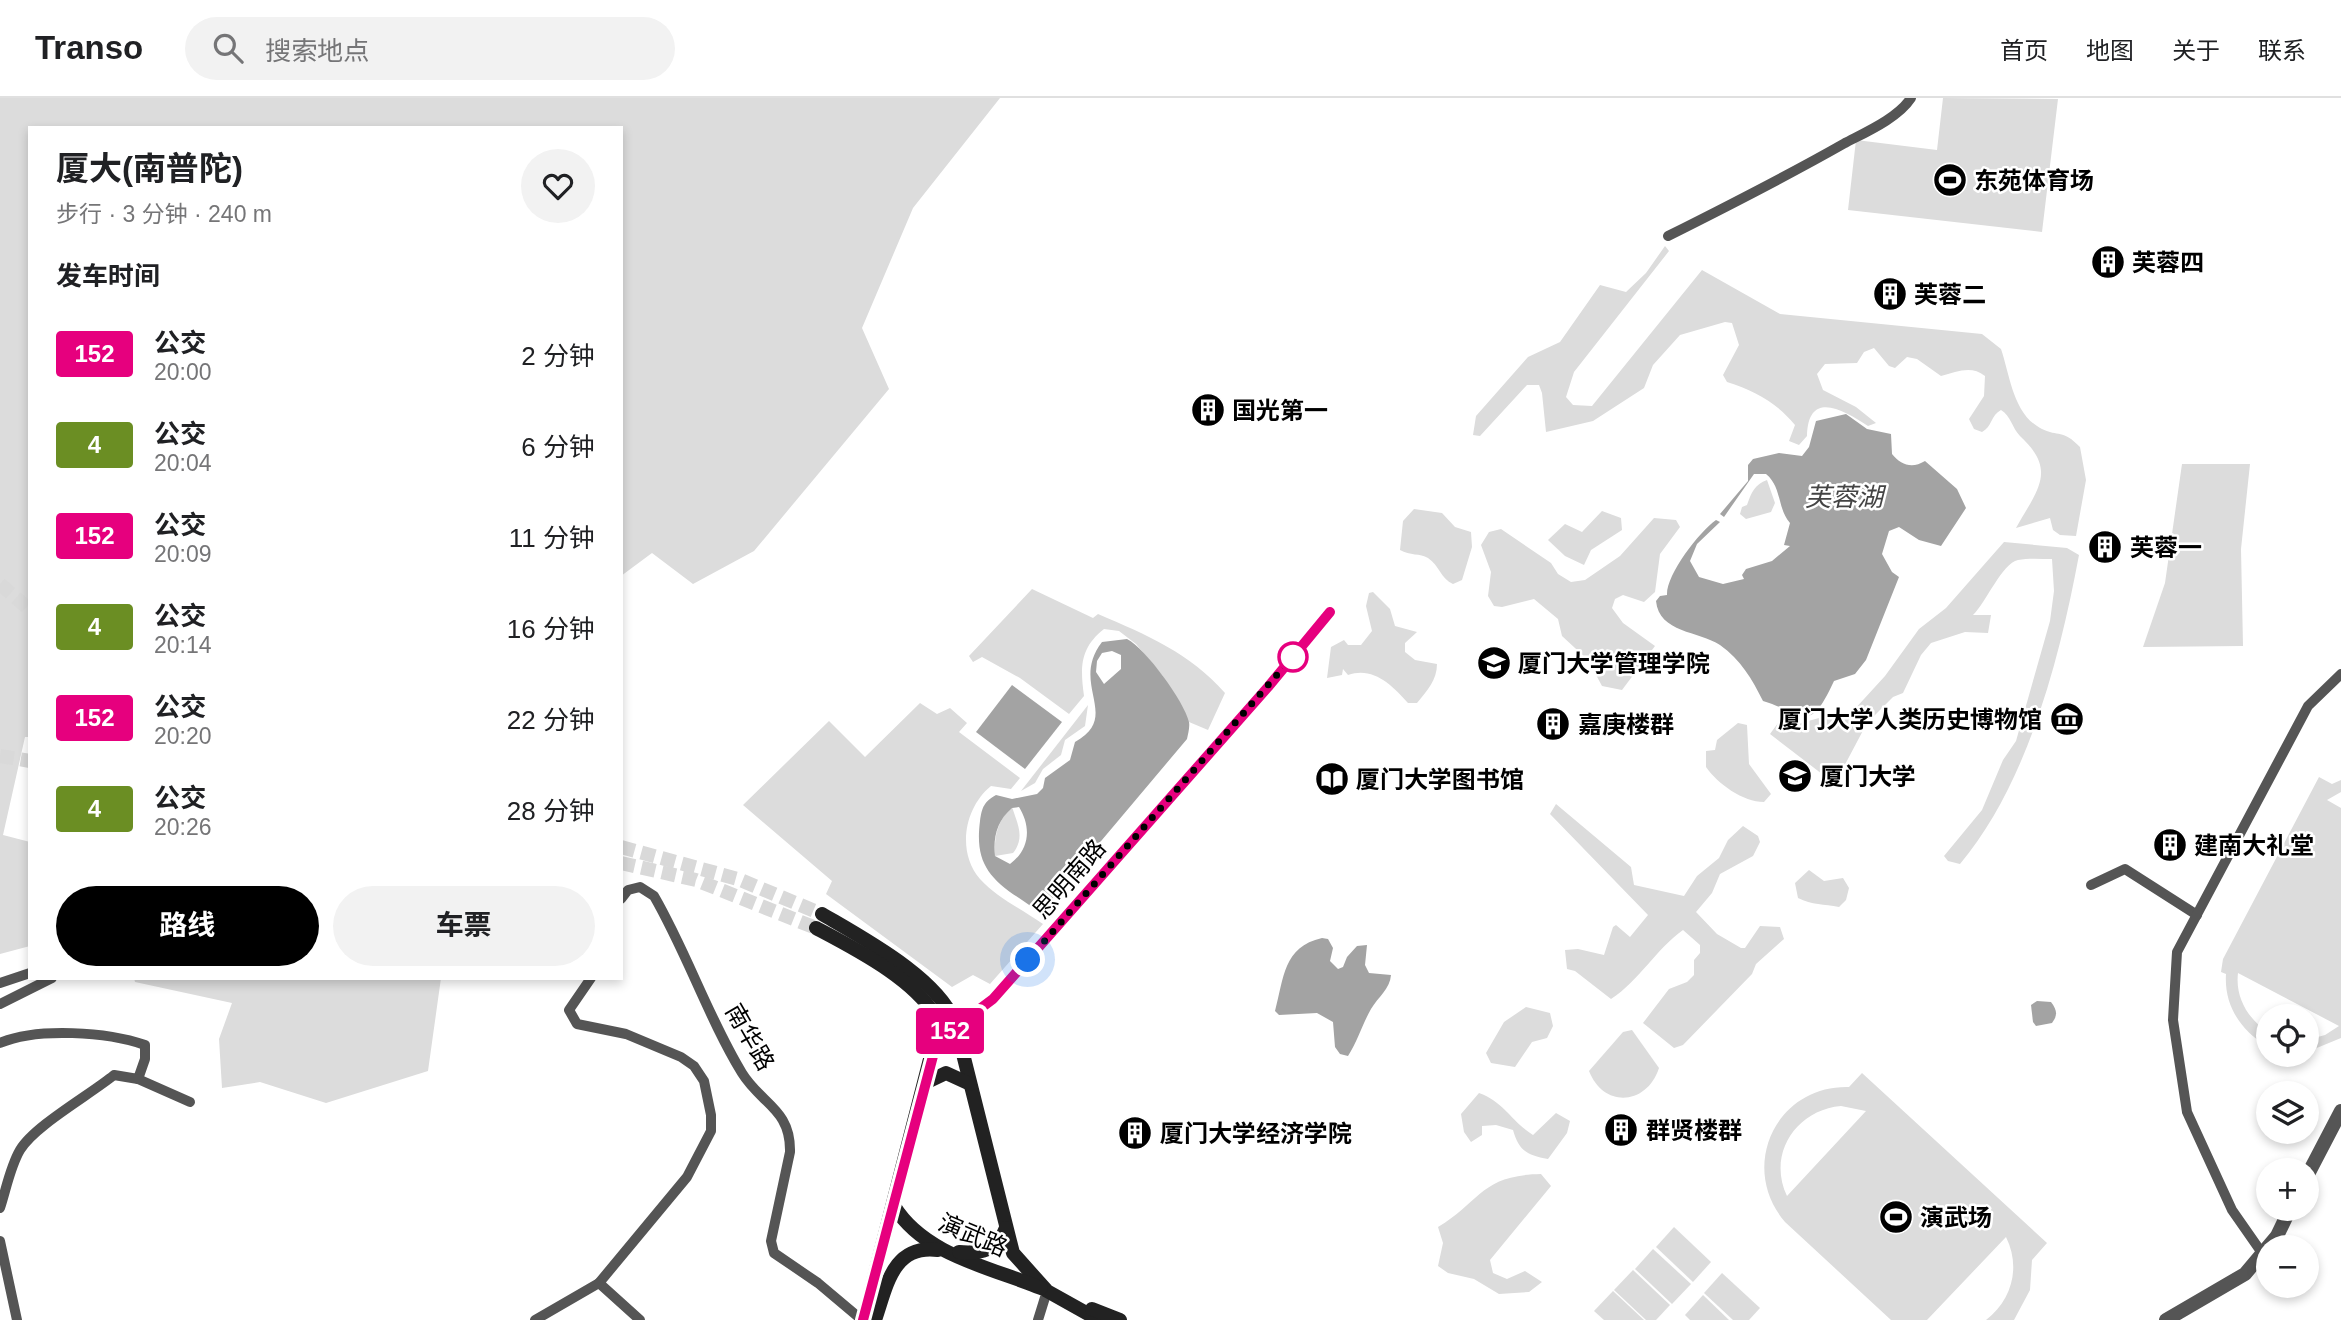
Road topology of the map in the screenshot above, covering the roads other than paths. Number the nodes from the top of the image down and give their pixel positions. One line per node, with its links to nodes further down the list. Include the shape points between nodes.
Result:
1 (1911, 98): 2 (street, via 1871,129)
2 (1668, 236)
3 (1330, 612): 13 (street, 思明南路, via 993,999)
4 (2341, 674): 7 (street, via 2308,706)
5 (2091, 885): 7 (street, via 2125,869)
6 (623, 896): 34 (street, 南华路, via 640,887 654,896 744,1076 783,1117 791,1138 771,1241 774,1253)
7 (2197, 915): 26 (street, via 2177,952 2173,1020 2187,1112 2232,1210)
8 (28, 974): 11 (street)
9 (48, 980): 12 (street)
10 (589, 980): 29 (street, via 572,1003 571,1018 587,1028 626,1034 694,1066 704,1081 711,1115 711,1131 687,1177)
11 (0, 983)
12 (0, 1004)
13 (956, 1026): 14 (street, 思明南路); 14 (main road, via 947,1004 884,952 819,921 922,998 939,1024); 18 (main road)
14 (937, 1041): 17 (main road)
15 (0, 1042): 16 (street, via 15,1036 101,1034 133,1040 145,1045)
16 (138, 1079): 19 (street); 23 (street, via 114,1075 85,1099 67,1107 20,1149)
17 (925, 1083): 18 (main road, via 946,1073); 22 (main road)
18 (970, 1084): 24 (main road)
19 (190, 1102)
20 (2341, 1111): 21 (street)
21 (2316, 1158)
22 (894, 1206): 27 (main road, 演武路, via 914,1233); 34 (main road)
23 (0, 1208)
24 (1006, 1228): 27 (main road, via 996,1246); 30 (main road, via 1013,1253)
25 (0, 1241): 31 (street)
26 (2256, 1244)
27 (948, 1252): 30 (main road, 演武路); 35 (main road, via 918,1250 901,1259 893,1268)
28 (2256, 1260): 39 (street, via 2245,1274)
29 (599, 1283): 32 (street); 33 (street)
30 (1047, 1291): 36 (street); 37 (main road, 演武路); 38 (main road, 演武路)
31 (17, 1320)
32 (535, 1320)
33 (640, 1320)
34 (863, 1320)
35 (875, 1320)
36 (1038, 1320)
37 (1099, 1320)
38 (1120, 1320)
39 (2166, 1320)

